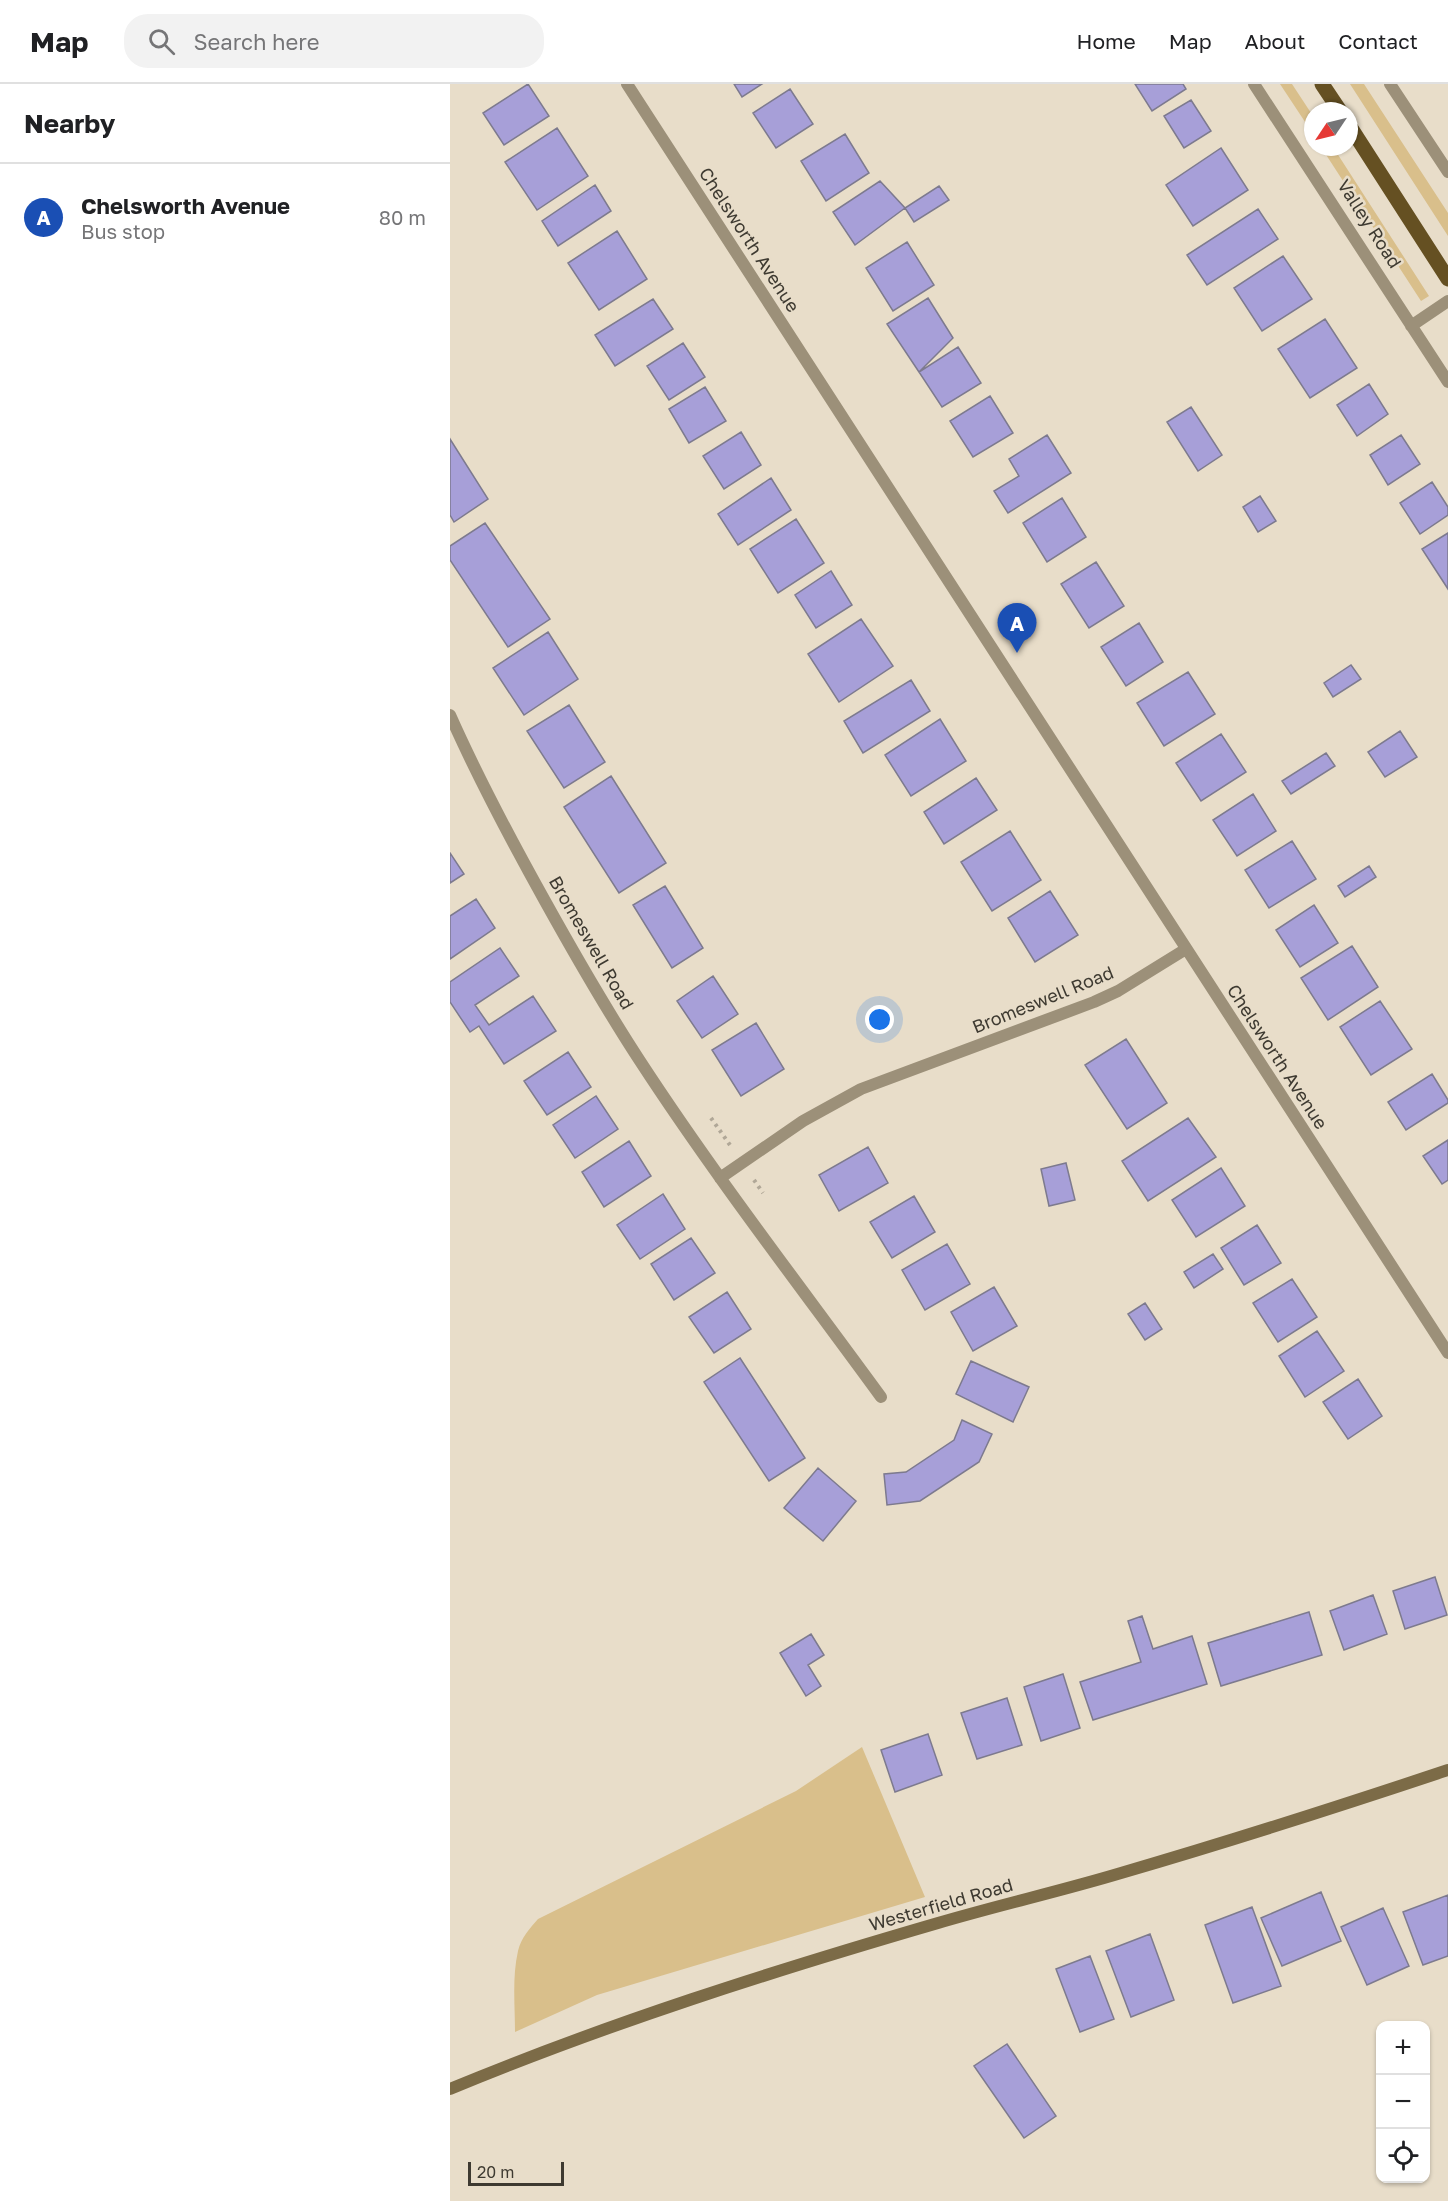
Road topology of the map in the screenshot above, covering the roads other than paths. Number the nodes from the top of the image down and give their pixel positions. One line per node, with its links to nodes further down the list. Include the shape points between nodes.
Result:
1 (627, 84): 13 (street, Chelsworth Avenue)
2 (1254, 84): 10 (street, Valley Road)
3 (1322, 84): 5 (main road)
4 (1390, 84): 7 (street)
5 (1334, 102)
6 (1358, 139): 8 (main road, Valley Road)
7 (1448, 172)
8 (1448, 279)
9 (1448, 301): 10 (street)
10 (1411, 326): 11 (street, Valley Road)
11 (1448, 382)
12 (450, 715): 14 (street, Bromeswell Road, via 504,826 594,986)
13 (1186, 949): 14 (street, Bromeswell Road, via 1094,1002 861,1089 803,1121); 15 (street, Chelsworth Avenue)
14 (720, 1178): 16 (street, Bromeswell Road)
15 (1448, 1353)
16 (881, 1397)
17 (1448, 1770): 18 (main road, Westerfield Road, via 1120,1873 940,1922 703,1994)
18 (450, 2089)

